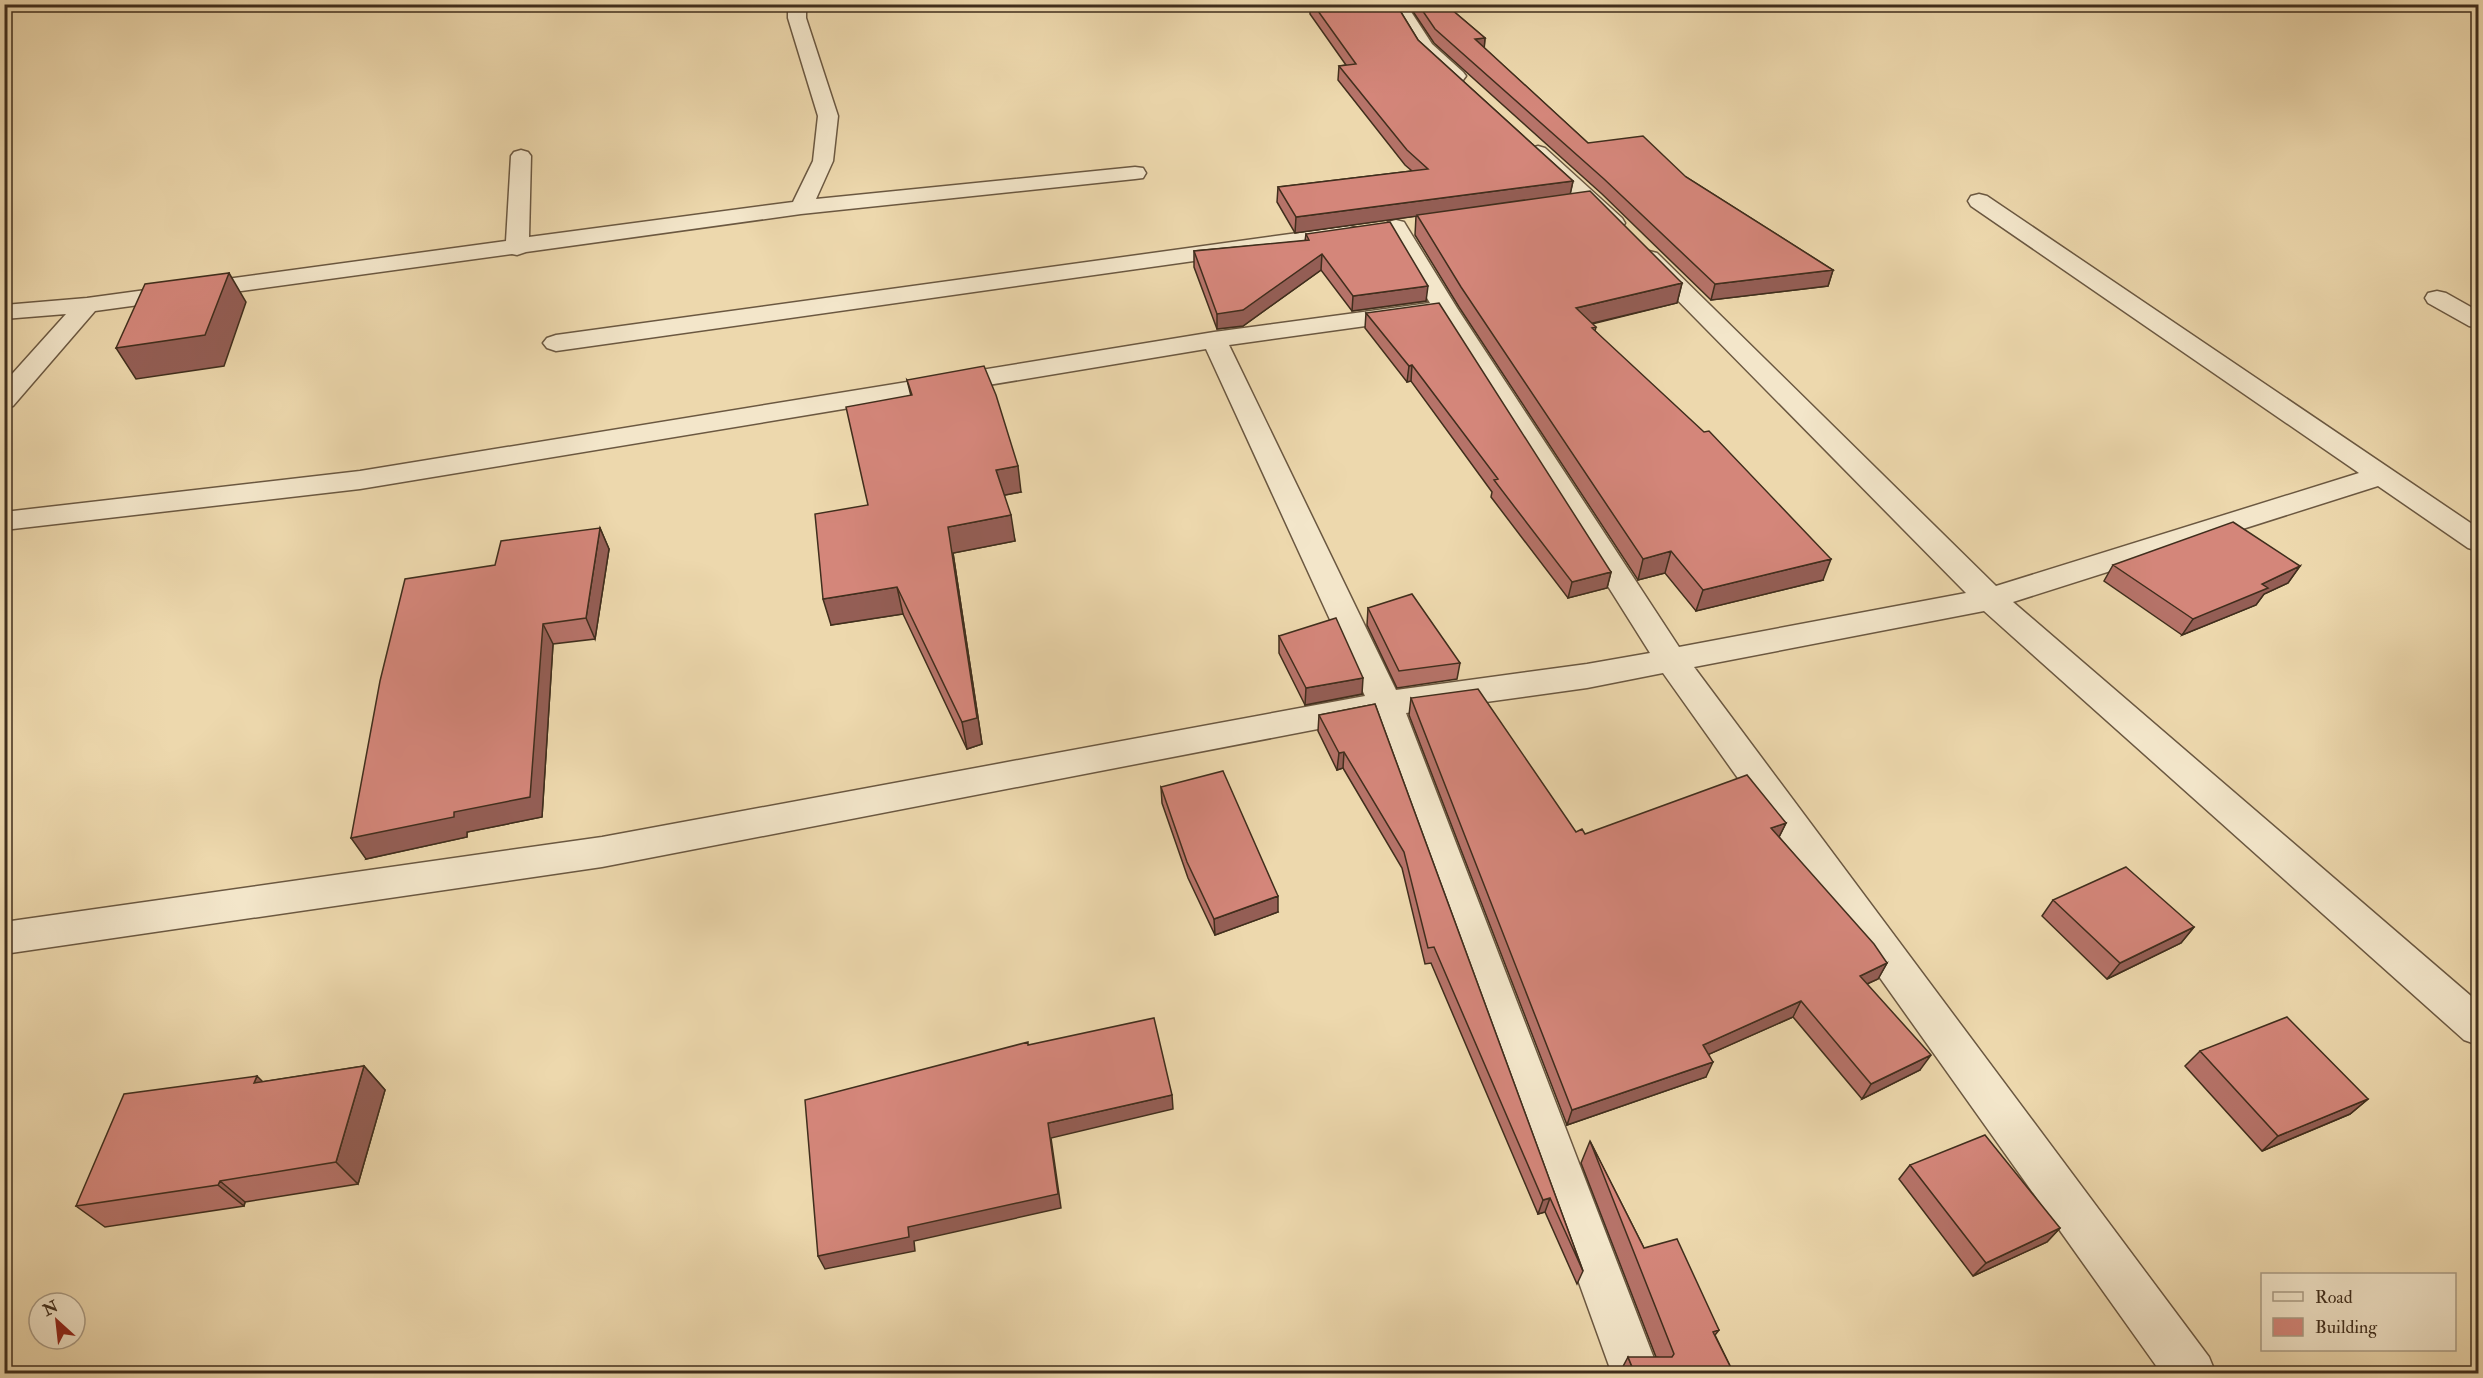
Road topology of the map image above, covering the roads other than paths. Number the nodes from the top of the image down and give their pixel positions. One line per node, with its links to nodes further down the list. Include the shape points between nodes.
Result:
1 (796, 4): 8 (street, via 828,116 823,161)
2 (1397, 4): 3 (street, via 1425,48)
3 (1478, 96)
4 (1522, 136): 21 (street, via 1580,202)
5 (521, 156): 9 (street)
6 (1135, 173): 8 (street)
7 (1979, 201): 18 (street)
8 (801, 207): 9 (street)
9 (517, 248): 11 (street)
10 (2437, 298): 14 (street)
11 (87, 305): 13 (street); 17 (street)
12 (1445, 308): 15 (street); 16 (street, via 1389,228); 22 (street)
13 (4, 312)
14 (2478, 321)
15 (1214, 340): 19 (street, via 360,480); 23 (street)
16 (556, 343)
17 (4, 400)
18 (2382, 475): 20 (street); 21 (street)
19 (4, 521)
20 (2478, 541)
21 (1990, 599): 22 (street); 25 (street)
22 (1671, 660): 23 (street); 27 (street)
23 (1386, 704): 24 (street, via 602,852); 26 (street)
24 (4, 938)
25 (2478, 1027)
26 (1636, 1374)
27 (2192, 1374)

